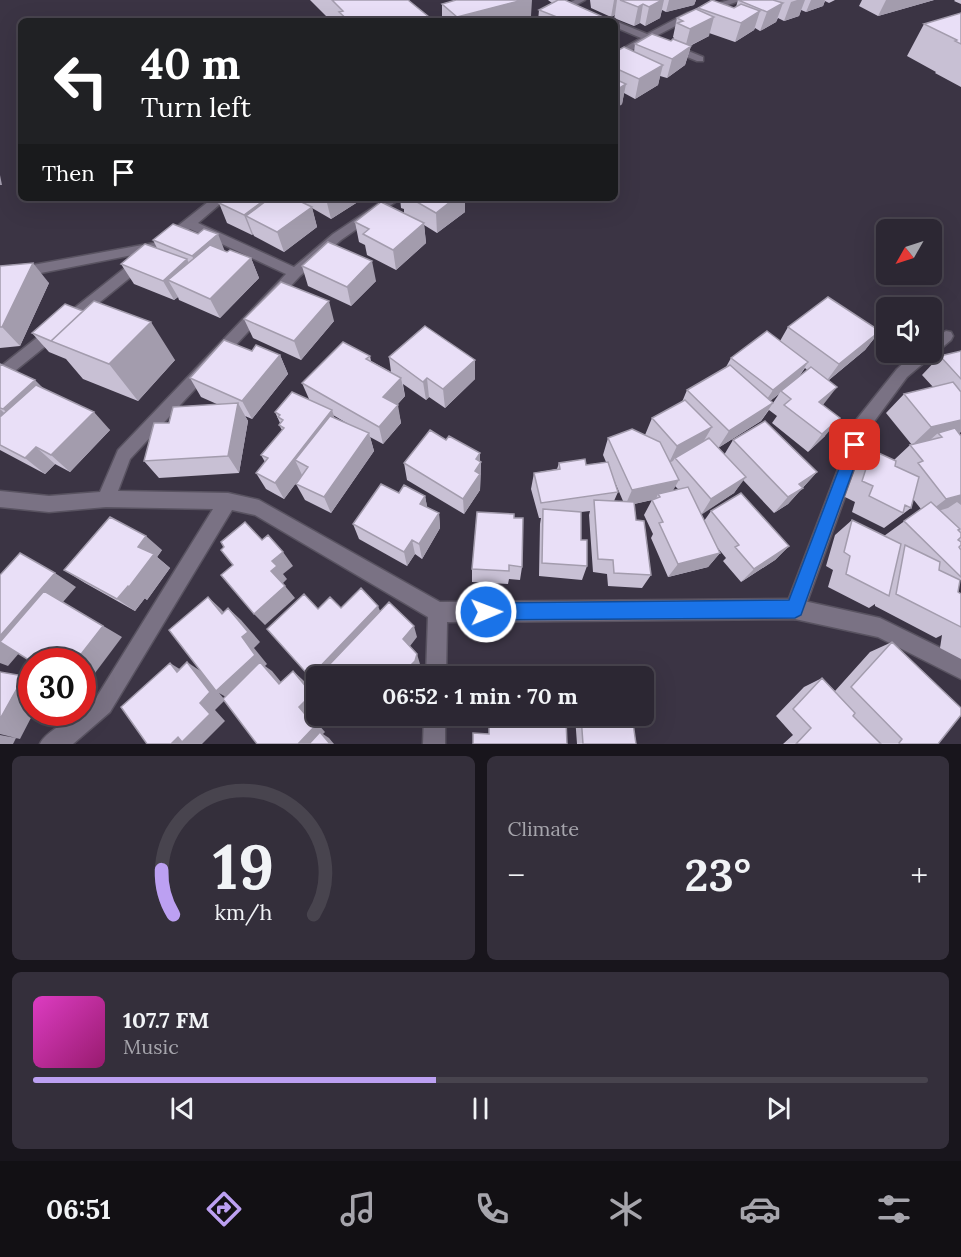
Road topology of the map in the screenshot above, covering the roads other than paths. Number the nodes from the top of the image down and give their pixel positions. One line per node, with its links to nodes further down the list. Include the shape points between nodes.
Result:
1 (738, 0): 5 (street, via 690,15)
2 (580, 5): 3 (street, via 570,5)
3 (546, 18)
4 (618, 25): 5 (street)
5 (648, 37): 6 (street); 7 (street)
6 (618, 55)
7 (700, 59)
8 (217, 201): 10 (street)
9 (391, 201): 12 (street)
10 (188, 223): 11 (street); 12 (street)
11 (159, 246): 13 (street); 17 (street)
12 (295, 273): 19 (street, via 124,455)
13 (0, 276)
14 (946, 336): 15 (street)
15 (942, 339)
16 (913, 363): 21 (street, via 862,424)
17 (0, 375)
18 (0, 499): 19 (street, via 49,504)
19 (106, 499): 20 (street)
20 (228, 501): 22 (street, via 259,508); 26 (street, via 103,705 73,732)
21 (795, 609): 22 (street); 24 (street, via 880,628)
22 (438, 612): 23 (street)
23 (436, 666)
24 (961, 669)
25 (435, 726): 27 (street)
26 (51, 744)
27 (434, 744)

